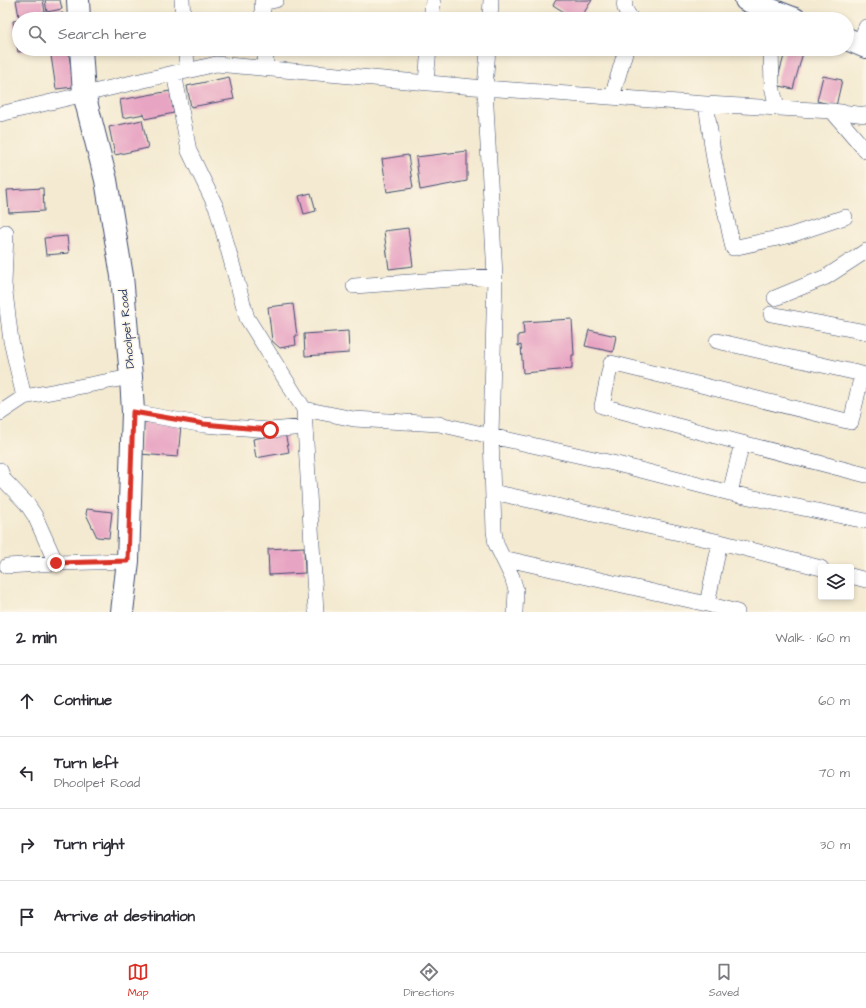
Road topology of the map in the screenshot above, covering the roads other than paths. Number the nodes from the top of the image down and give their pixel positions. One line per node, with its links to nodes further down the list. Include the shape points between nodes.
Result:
1 (78, 0): 8 (main road)
2 (182, 0): 9 (street)
3 (276, 0): 10 (street, via 262,3)
4 (492, 0): 12 (street)
5 (625, 0): 13 (street)
6 (746, 0): 14 (main road)
7 (433, 3): 11 (street)
8 (79, 12)
9 (183, 12)
10 (263, 12)
11 (432, 12)
12 (491, 12)
13 (627, 12)
14 (767, 12)
15 (81, 56): 26 (main road, Dhoolpet Road)
16 (184, 56): 23 (street)
17 (265, 56): 22 (street)
18 (428, 56): 24 (street)
19 (487, 56): 25 (street)
20 (624, 56): 27 (street)
21 (771, 56): 29 (street, via 772,86)
22 (266, 68): 23 (street, via 216,64); 24 (street)
23 (181, 72): 26 (street); 45 (street, via 189,151 217,209 247,318)
24 (426, 82): 25 (street)
25 (485, 88): 27 (street); 37 (street)
26 (84, 94): 31 (street); 43 (main road, Dhoolpet Road, via 106,180 122,276)
27 (612, 97): 28 (street)
28 (706, 104): 29 (street); 34 (street, via 714,159 733,248 791,235)
29 (777, 108): 30 (street)
30 (832, 111): 32 (street); 33 (street)
31 (0, 114)
32 (866, 114)
33 (866, 151)
34 (844, 217)
35 (6, 232): 44 (street, via 4,284 11,342)
36 (866, 251): 39 (street, via 826,276)
37 (495, 276): 38 (street); 49 (street)
38 (354, 286)
39 (775, 298)
40 (771, 314): 41 (street)
41 (866, 332)
42 (717, 341): 50 (street, via 862,374 851,422 611,363 602,406)
43 (131, 377): 44 (street); 46 (main road, Dhoolpet Road)
44 (24, 398): 47 (street)
45 (304, 409): 48 (street); 49 (street, via 354,419 439,424)
46 (133, 412): 48 (street, via 204,424 270,430); 58 (main road, Dhoolpet Road)
47 (0, 413)
48 (305, 426): 66 (street)
49 (490, 436): 53 (street); 54 (street, via 617,464)
50 (742, 443): 52 (street); 54 (street)
51 (0, 470): 59 (street, via 4,480 35,516)
52 (866, 475)
53 (492, 492): 56 (street); 57 (street, via 496,544)
54 (730, 493): 55 (street)
55 (866, 521)
56 (720, 542): 61 (street); 64 (street)
57 (503, 558): 64 (street); 67 (street, via 516,590)
58 (128, 561): 59 (street); 65 (main road, Dhoolpet Road)
59 (56, 563): 60 (street)
60 (6, 566)
61 (818, 567)
62 (854, 577): 63 (street)
63 (866, 580)
64 (707, 604): 68 (street)
65 (122, 612)
66 (316, 612)
67 (515, 612)
68 (737, 612)

